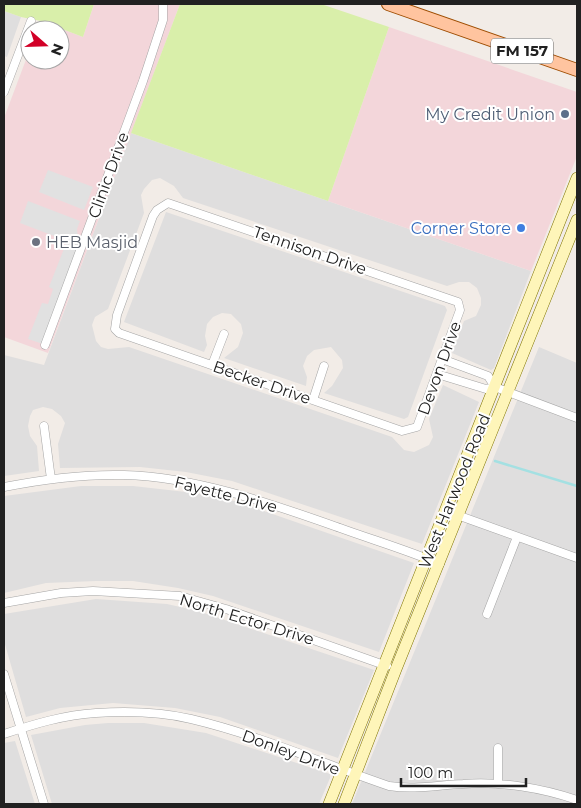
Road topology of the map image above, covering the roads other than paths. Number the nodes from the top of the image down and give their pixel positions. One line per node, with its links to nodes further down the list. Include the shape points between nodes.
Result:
1 (163, 4): 13 (street, Clinic Drive, via 163,20 143,81)
2 (388, 4): 4 (main road, FM 157)
3 (20, 45): 5 (street)
4 (577, 70)
5 (8, 71): 6 (street)
6 (4, 92)
7 (577, 178): 8 (main road, West Harwood Road)
8 (562, 218): 9 (main road); 18 (main road, West Harwood Road)
9 (576, 222): 19 (main road, West Harwood Road)
10 (458, 302): 11 (street, Tennison Drive, via 168,203 153,216 117,315); 14 (street, Devon Drive, via 460,310)
11 (115, 329): 15 (street, Becker Drive, via 118,333)
12 (224, 334): 15 (street)
13 (45, 345)
14 (442, 359): 17 (street, Devon Drive); 18 (street, via 488,376)
15 (212, 365): 20 (street, Becker Drive)
16 (324, 366): 20 (street)
17 (437, 374): 18 (street, via 486,389); 23 (street, Devon Drive, via 417,427)
18 (495, 387): 19 (street); 26 (main road, West Harwood Road)
19 (508, 392): 21 (street); 27 (main road, West Harwood Road)
20 (314, 400): 23 (street, Becker Drive, via 402,431)
21 (577, 418)
22 (44, 426): 24 (street)
23 (410, 430)
24 (52, 479): 25 (street, Fayette Drive); 30 (street, Fayette Drive, via 125,475 224,491 280,506)
25 (4, 486)
26 (446, 511): 27 (street); 30 (main road, West Harwood Road)
27 (459, 515): 28 (street); 31 (main road, West Harwood Road)
28 (517, 537): 29 (street); 33 (street)
29 (577, 558)
30 (427, 559): 31 (street, Fayette Drive); 34 (main road, West Harwood Road)
31 (440, 564): 35 (main road, West Harwood Road)
32 (4, 603): 34 (street, North Ector Drive, via 93,591 180,596)
33 (487, 614)
34 (384, 665): 35 (street, North Ector Drive); 40 (main road, West Harwood Road)
35 (396, 669): 41 (main road, West Harwood Road)
36 (4, 674): 37 (street)
37 (20, 729): 38 (street, Donley Drive); 40 (street, Donley Drive, via 67,716 96,713 160,715 233,731); 44 (street)
38 (4, 734)
39 (498, 748): 42 (street)
40 (343, 770): 41 (street, Donley Drive); 45 (main road, West Harwood Road)
41 (356, 775): 42 (street, Donley Drive, via 405,789 463,783); 46 (main road, West Harwood Road)
42 (498, 784): 43 (street, Donley Drive, via 552,792)
43 (577, 800)
44 (44, 804)
45 (329, 804)
46 (344, 804)

